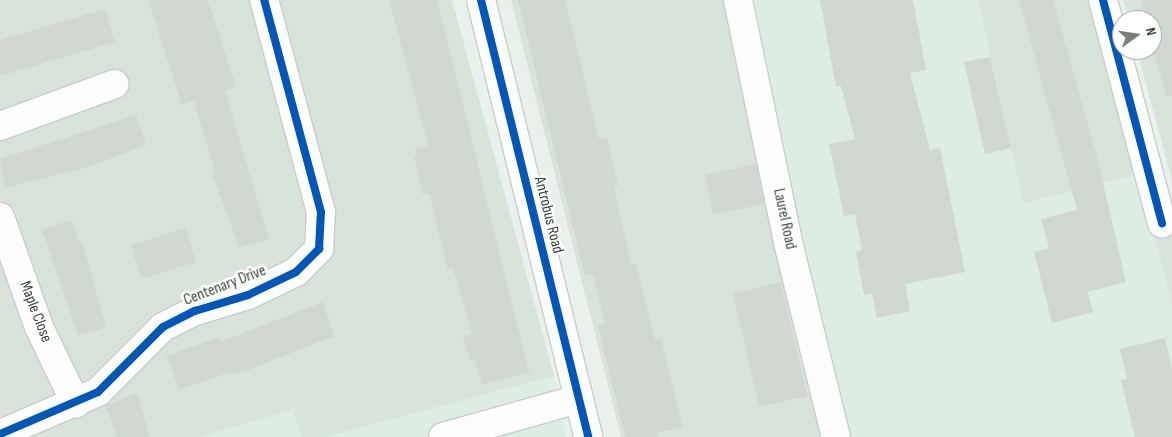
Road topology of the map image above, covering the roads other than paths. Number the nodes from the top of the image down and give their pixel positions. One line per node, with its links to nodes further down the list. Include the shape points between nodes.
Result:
1 (264, 0): 10 (street, Centenary Drive, via 320,212 319,249 296,272 248,295 195,311 163,327 98,392)
2 (481, 0): 9 (street, Antrobus Road)
3 (738, 0): 14 (street, Laurel Road, via 788,242)
4 (1103, 0): 8 (street)
5 (114, 84): 6 (street)
6 (0, 126)
7 (0, 217): 10 (street, Maple Close, via 40,327)
8 (1162, 223)
9 (578, 399): 12 (street); 13 (street, Antrobus Road)
10 (76, 404): 11 (street, Centenary Drive)
11 (0, 434)
12 (443, 437)
13 (588, 437)
14 (836, 437)

